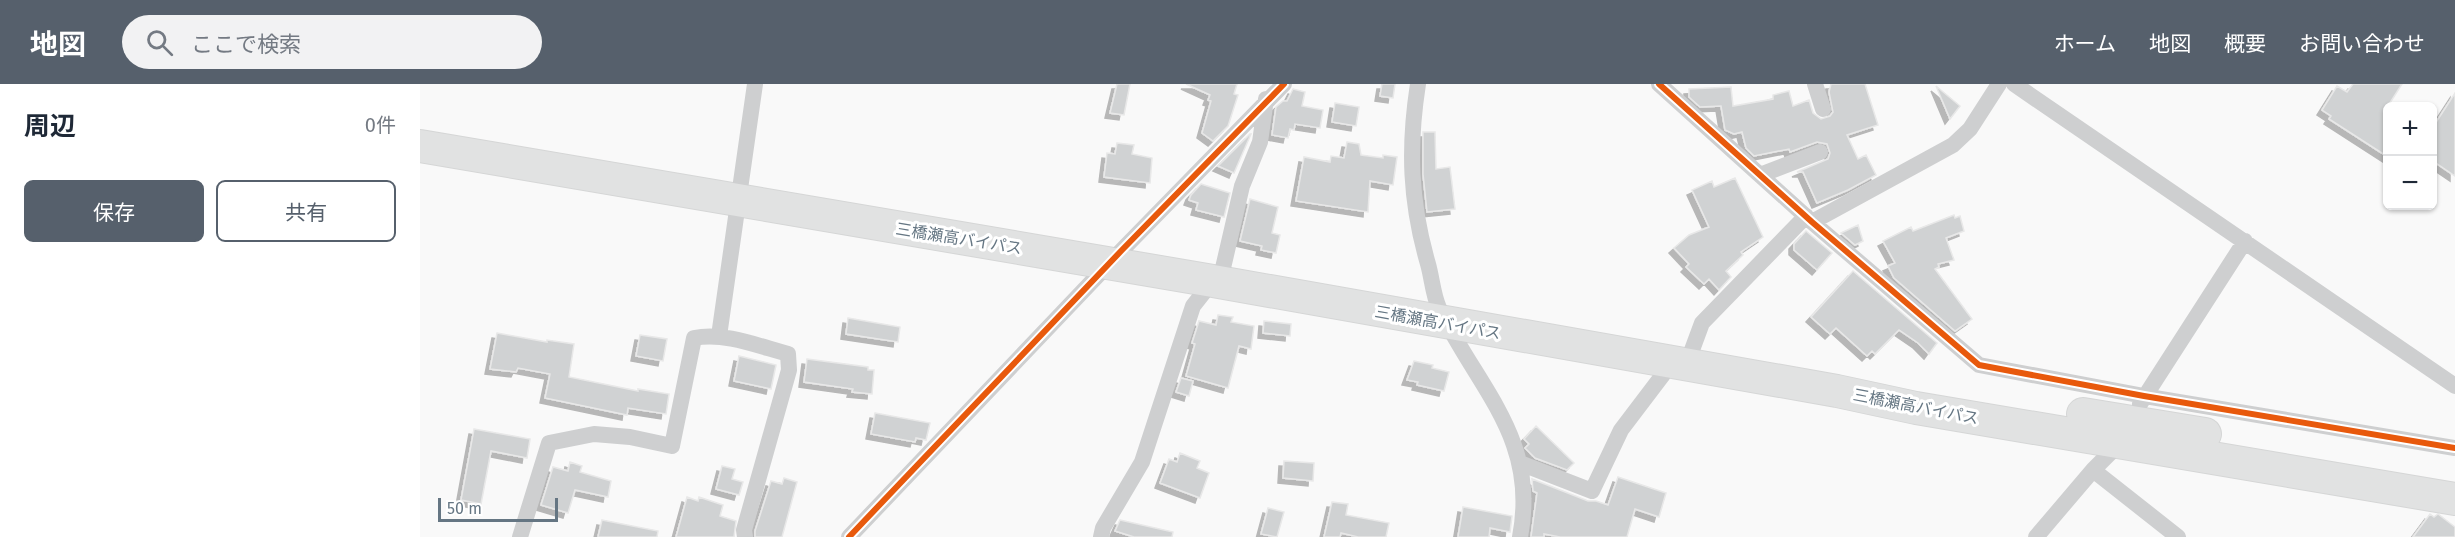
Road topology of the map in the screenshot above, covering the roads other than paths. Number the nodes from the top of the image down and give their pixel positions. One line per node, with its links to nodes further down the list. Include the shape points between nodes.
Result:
1 (755, 84): 15 (street)
2 (1269, 84): 9 (street)
3 (1284, 84): 9 (street)
4 (1418, 84): 20 (street, via 1411,168 1420,239)
5 (1659, 84): 14 (street)
6 (1815, 84): 10 (street)
7 (1999, 84): 16 (street, via 1970,129 1953,145)
8 (2014, 84): 17 (street)
9 (1266, 102): 18 (street); 19 (street, via 1260,142 1242,186)
10 (1823, 109)
11 (420, 129): 15 (highway, 三橋瀬高バイパス)
12 (420, 146): 15 (highway, 三橋瀬高バイパス)
13 (1820, 152): 14 (street)
14 (1760, 175): 16 (street)
15 (741, 192): 18 (highway, 三橋瀬高バイパス); 21 (street)
16 (1809, 219): 22 (street, via 1702,323); 24 (street, via 1979,365)
17 (2245, 241): 23 (street); 24 (street)
18 (1116, 256): 19 (highway, 三橋瀬高バイパス); 32 (street)
19 (1218, 274): 20 (highway, 三橋瀬高バイパス); 33 (street, via 1193,306 1142,462)
20 (1444, 315): 22 (highway, 三橋瀬高バイパス); 26 (street, via 1503,419)
21 (719, 336): 30 (street, via 694,338 672,446 594,434 549,443); 31 (street, via 788,354 789,369 758,475)
22 (1680, 353): 24 (highway, 三橋瀬高バイパス, via 1916,408); 26 (street, via 1621,430 1592,491)
23 (2455, 386)
24 (2132, 420): 25 (street); 27 (street); 28 (highway, 三橋瀬高バイパス); 29 (highway, 三橋瀬高バイパス)
25 (2455, 448)
26 (1520, 463): 34 (street)
27 (2093, 470): 35 (street); 36 (street)
28 (2455, 477)
29 (2455, 499)
30 (520, 537)
31 (745, 537)
32 (849, 537)
33 (1101, 537)
34 (1520, 537)
35 (2036, 537)
36 (2178, 537)

